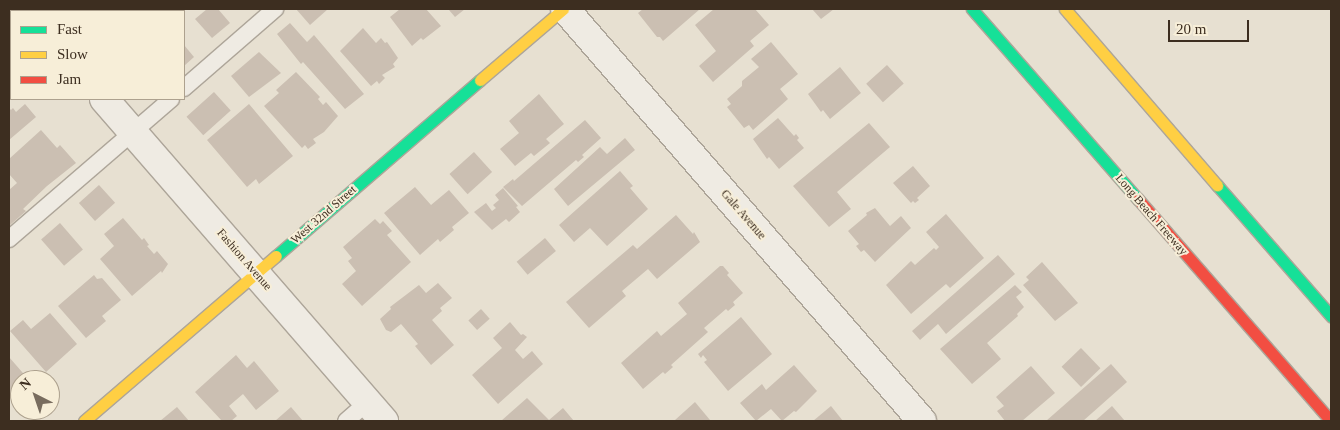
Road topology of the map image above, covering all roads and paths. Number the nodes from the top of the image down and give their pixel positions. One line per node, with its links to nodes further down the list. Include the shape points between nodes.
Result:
1 (275, 9): 5 (lane)
2 (564, 9): 10 (main road, West 32nd Street); 15 (street, Gale Avenue)
3 (972, 9): 16 (main road, Long Beach Freeway)
4 (1065, 9): 11 (main road)
5 (185, 87)
6 (105, 100): 8 (street, Fashion Avenue)
7 (170, 100): 8 (lane)
8 (133, 132): 9 (lane); 10 (street, Fashion Avenue)
9 (9, 239)
10 (256, 274): 12 (street, Fashion Avenue); 13 (main road, West 32nd Street)
11 (1331, 316)
12 (375, 412): 14 (lane)
13 (84, 421)
14 (346, 421)
15 (922, 421)
16 (1331, 421)

